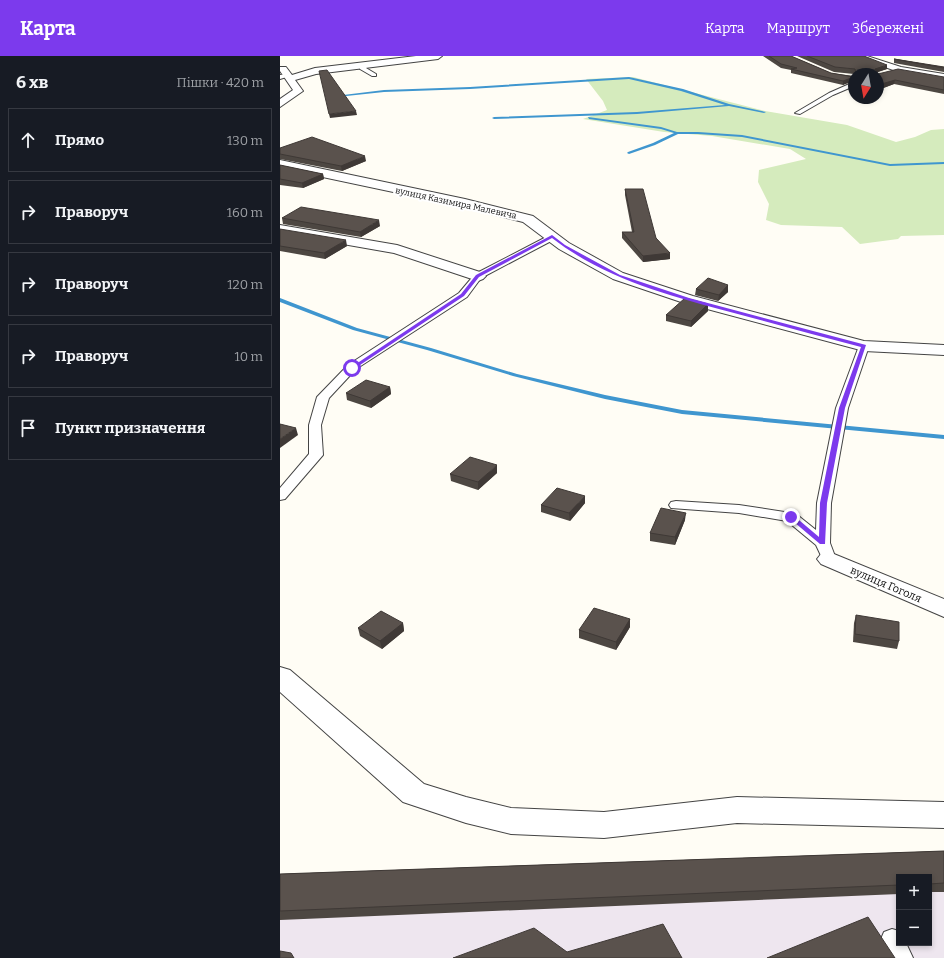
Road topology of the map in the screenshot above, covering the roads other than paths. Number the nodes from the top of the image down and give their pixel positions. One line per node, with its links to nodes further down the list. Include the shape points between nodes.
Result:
1 (438, 56): 3 (street)
2 (858, 56): 5 (street)
3 (366, 65): 7 (lane, via 362,68); 8 (street)
4 (280, 68): 8 (street)
5 (899, 68): 6 (lane); 9 (street)
6 (885, 73)
7 (374, 75)
8 (286, 77): 11 (street, via 298,91)
9 (944, 77)
10 (848, 87): 12 (lane)
11 (280, 104)
12 (798, 113)
13 (280, 164): 15 (street, вулиця Казимира Малевича, via 528,219)
14 (280, 229): 16 (street, via 397,249)
15 (552, 237): 16 (lane); 17 (street, вулиця Казимира Малевича, via 618,276 687,299)
16 (478, 276): 19 (lane, via 463,295 352,368 323,397 315,425 316,455)
17 (864, 346): 18 (street, вулиця Казимира Малевича); 21 (lane, via 842,408 824,503)
18 (944, 350)
19 (280, 496)
20 (676, 505): 21 (lane, via 738,509 791,517)
21 (826, 551): 22 (street, вулиця Гоголя)
22 (944, 609)
23 (280, 677): 24 (street, via 414,793 466,810 511,820 604,825 737,810)
24 (944, 815)

